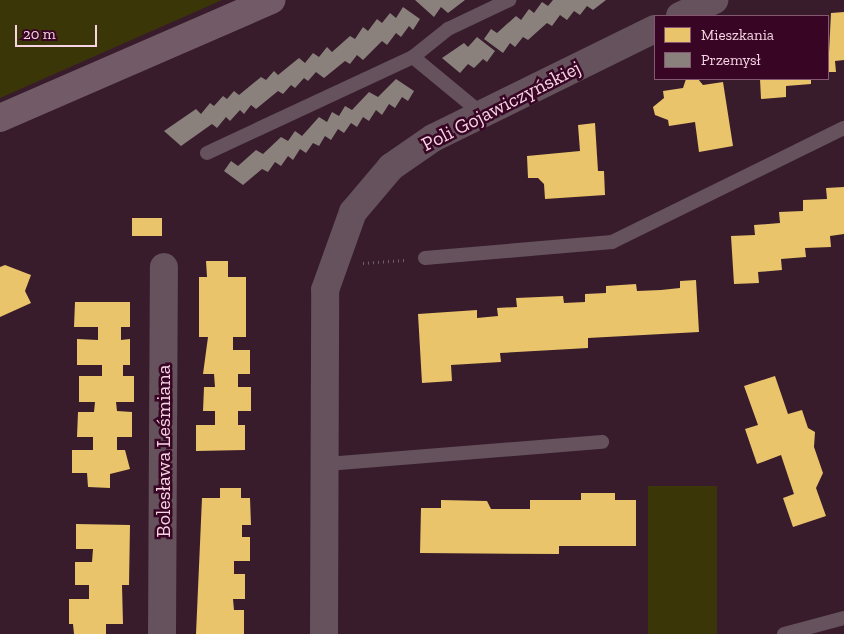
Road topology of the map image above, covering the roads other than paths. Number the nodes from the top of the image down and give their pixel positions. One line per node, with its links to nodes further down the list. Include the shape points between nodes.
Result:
1 (271, 0): 8 (street)
2 (509, 0): 6 (lane, via 448,29)
3 (714, 0): 4 (street)
4 (682, 15)
5 (654, 29): 7 (street, Poli Gojawiczyńskiej)
6 (413, 57): 7 (lane); 10 (lane)
7 (482, 114): 14 (street, Poli Gojawiczyńskiej, via 433,138 391,167 353,212 340,239 325,298)
8 (0, 118)
9 (844, 128): 11 (lane, via 612,242)
10 (207, 153)
11 (425, 258)
12 (164, 267): 16 (street, Bolesława Leśmiana)
13 (602, 442): 14 (lane)
14 (326, 464): 17 (street, Poli Gojawiczyńskiej)
15 (844, 618): 18 (lane)
16 (162, 634)
17 (324, 634)
18 (784, 634)

